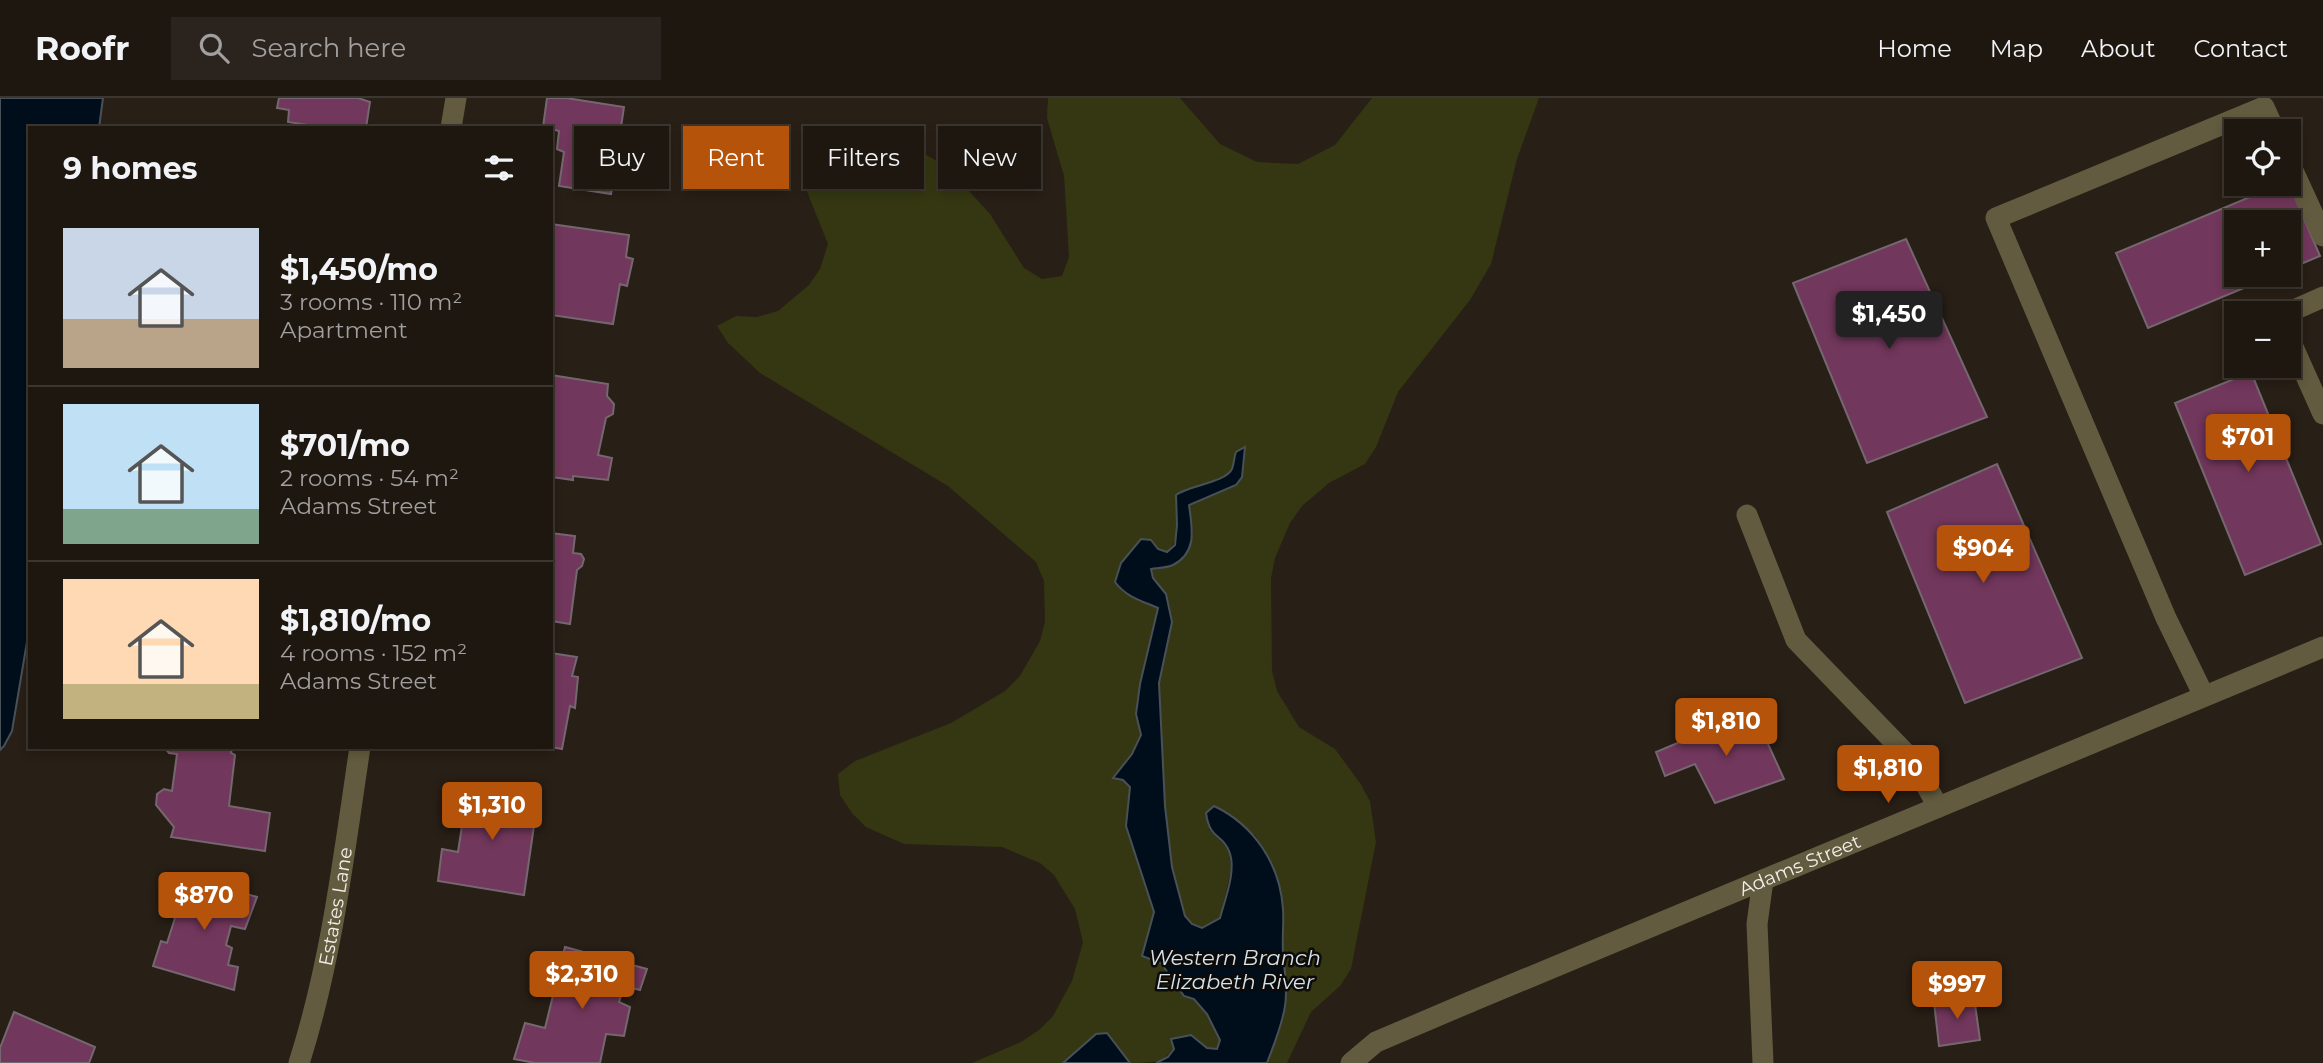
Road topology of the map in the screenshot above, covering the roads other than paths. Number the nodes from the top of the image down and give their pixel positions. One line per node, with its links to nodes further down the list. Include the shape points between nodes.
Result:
1 (456, 98): 5 (street)
2 (2235, 119): 3 (street, via 2264,107)
3 (2270, 119)
4 (2224, 124): 14 (street, via 1996,218 2166,618)
5 (451, 126)
6 (2301, 188): 7 (street)
7 (2323, 236)
8 (2323, 297): 9 (street)
9 (2301, 307)
10 (2301, 365): 11 (street)
11 (2323, 414)
12 (1747, 514): 16 (street, via 1796,640 1913,761)
13 (2323, 647): 14 (street, Adams Street)
14 (2204, 696): 16 (street, Adams Street)
15 (360, 749): 18 (street, Estates Lane, via 332,936)
16 (1938, 807): 17 (street, Adams Street)
17 (1763, 880): 19 (street, Adams Street, via 1376,1042); 20 (street, via 1758,924)
18 (299, 1063)
19 (1351, 1063)
20 (1763, 1063)

